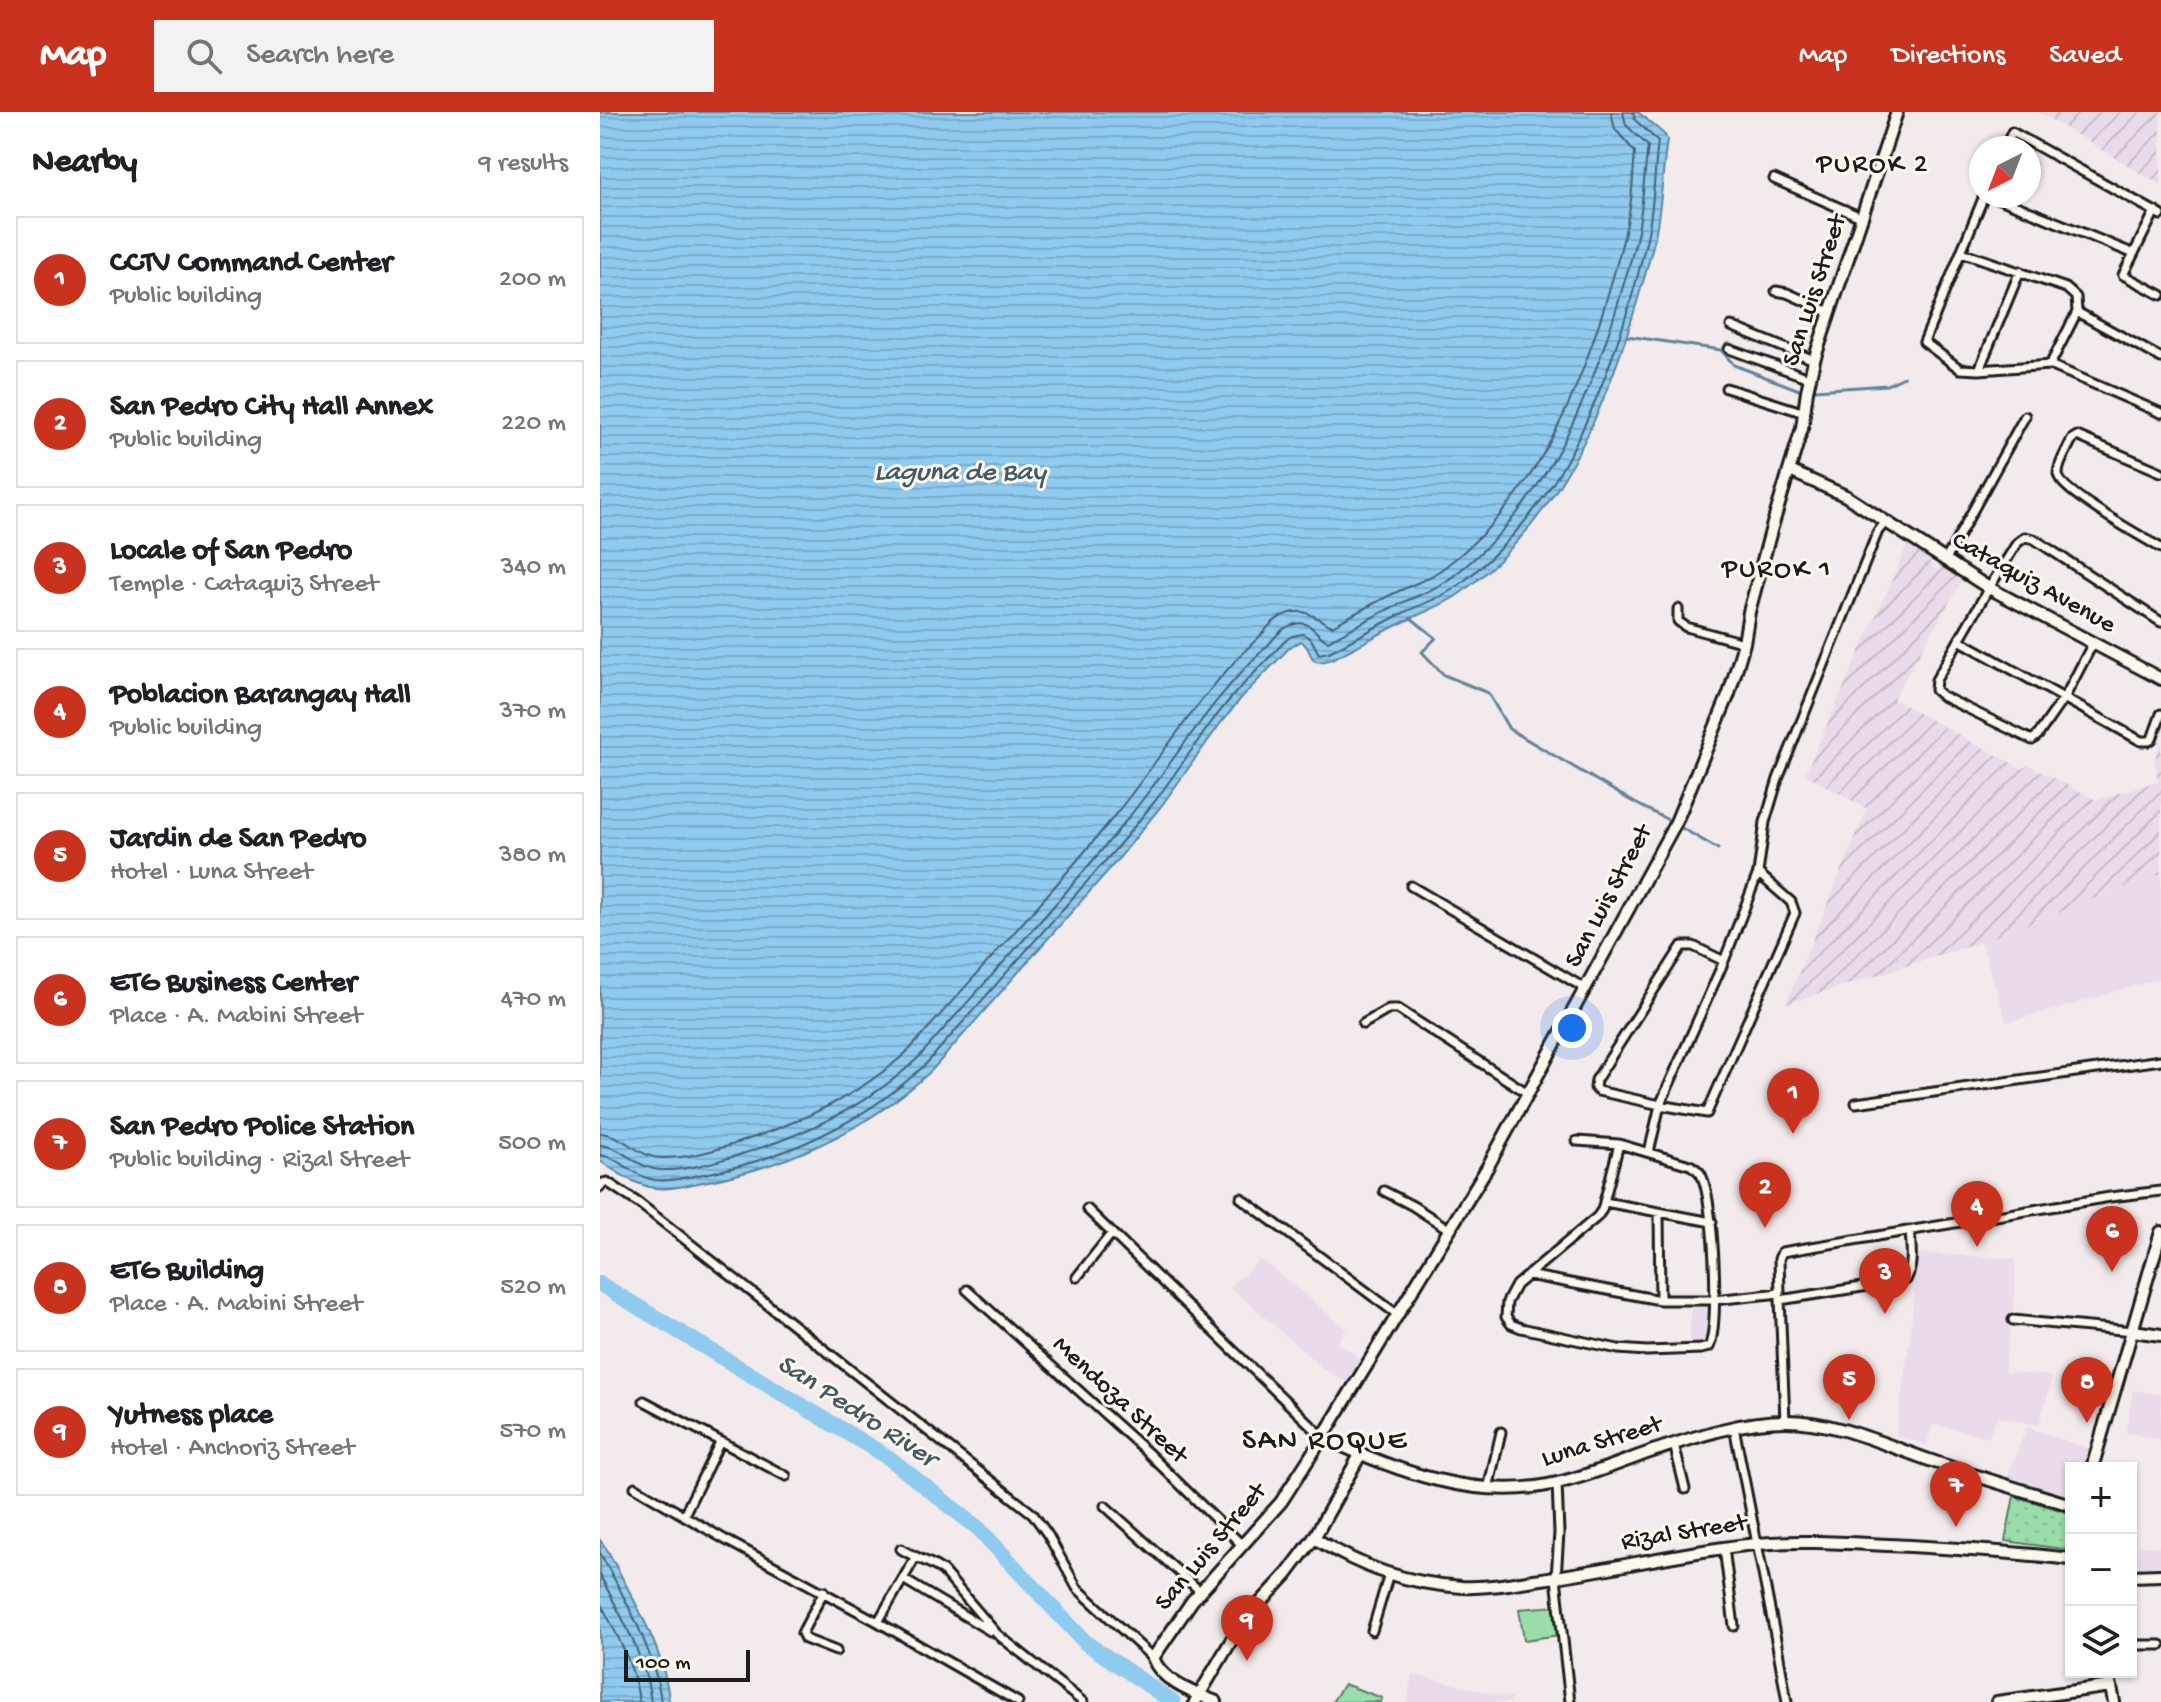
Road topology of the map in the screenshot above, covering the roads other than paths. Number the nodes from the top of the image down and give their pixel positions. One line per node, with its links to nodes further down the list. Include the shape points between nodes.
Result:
1 (1897, 112): 7 (street, San Luis Street)
2 (2041, 148): 6 (street)
3 (1774, 179): 7 (street)
4 (1979, 208): 8 (street)
5 (2021, 208): 9 (street)
6 (2158, 213): 9 (street)
7 (1863, 218): 13 (street, San Luis Street)
8 (1961, 252): 10 (street); 20 (street, via 1924,342 1960,369)
9 (2132, 253): 12 (street, via 2123,275)
10 (2020, 271): 14 (street, via 2066,288 2076,297); 20 (street)
11 (1776, 291): 13 (street)
12 (2161, 295)
13 (1830, 312): 18 (street, San Luis Street)
14 (2077, 312): 17 (street); 19 (street)
15 (1731, 326): 18 (street)
16 (1729, 349): 21 (street)
17 (2161, 358)
18 (1814, 360): 21 (street, San Luis Street)
19 (2050, 365): 20 (street); 24 (street)
20 (1979, 370)
21 (1809, 378): 23 (street, San Luis Street)
22 (1726, 388): 23 (street)
23 (1805, 413): 26 (street, San Luis Street)
24 (2161, 413)
25 (2025, 416): 30 (street)
26 (1790, 471): 28 (street, Cataquiz Avenue, via 1846,496); 35 (street, San Luis Street)
27 (2161, 472): 29 (street, via 2077,436 2058,472 2059,480 2075,494)
28 (1886, 522): 30 (street, Cataquiz Avenue); 40 (street, via 1778,779)
29 (2161, 548)
30 (1945, 561): 31 (street, Cataquiz Avenue)
31 (1989, 588): 33 (street, via 2017,543 2029,537); 34 (street); 36 (street, Cataquiz Avenue)
32 (1678, 609): 35 (street, via 1678,621 1686,627)
33 (2161, 622)
34 (1959, 640): 38 (street); 38 (street, via 1936,680 1935,690 1942,696 2032,740)
35 (1744, 643): 43 (street, San Luis Street, via 1729,694 1676,822)
36 (2093, 643): 37 (street, Cataquiz Avenue); 38 (street)
37 (2161, 679)
38 (2064, 698): 39 (street, via 2145,742 2152,739)
39 (2161, 714)
40 (1758, 873): 42 (street); 48 (street, via 1791,902 1794,917 1707,1113)
41 (1411, 886): 43 (street)
42 (1724, 961): 48 (street); 48 (street, via 1682,946 1596,1080 1601,1093)
43 (1586, 989): 46 (street, San Luis Street)
44 (1363, 1024): 46 (street, via 1398,1009)
45 (2161, 1060): 47 (street)
46 (1529, 1094): 60 (street, San Luis Street)
47 (1856, 1103)
48 (1660, 1105): 51 (street)
49 (1577, 1141): 50 (street)
50 (1619, 1144): 51 (street); 56 (street)
51 (1649, 1152): 59 (street, via 1699,1170)
52 (600, 1187): 112 (street, via 607,1182 640,1204 1033,1514 1077,1588)
53 (1384, 1191): 60 (street)
54 (2161, 1191): 61 (street)
55 (1241, 1198): 70 (street)
56 (1605, 1202): 58 (street); 64 (street, via 1597,1217)
57 (1087, 1209): 63 (street, Luna Street)
58 (1659, 1213): 59 (street); 68 (street)
59 (1712, 1222): 69 (street)
60 (1450, 1230): 70 (street, San Luis Street)
61 (1910, 1231): 67 (street, via 1782,1252); 67 (street, via 1906,1280)
62 (2161, 1232): 72 (street)
63 (1112, 1233): 65 (street); 78 (street, Luna Street)
64 (1528, 1275): 68 (street); 69 (street, via 1507,1302 1511,1324 1618,1349 1709,1347)
65 (1077, 1277)
66 (967, 1290): 93 (street, Mendoza Street)
67 (1780, 1297): 69 (street); 75 (street)
68 (1660, 1300): 69 (street)
69 (1714, 1300)
70 (1398, 1315): 78 (street, San Luis Street)
71 (2013, 1320): 72 (street)
72 (2133, 1331): 73 (street); 82 (street)
73 (2161, 1335)
74 (644, 1401): 79 (street)
75 (1785, 1421): 76 (street, Luna Street); 88 (street, Luna Street, via 1848,1431)
76 (1734, 1427): 80 (street, Luna Street); 92 (street)
77 (1501, 1432): 86 (street)
78 (1323, 1437): 81 (street, Luna Street); 93 (street, San Luis Street, via 1281,1502)
79 (720, 1442): 83 (street); 90 (street)
80 (1674, 1444): 84 (street, Luna Street); 87 (street)
81 (1360, 1455): 86 (street, Luna Street, via 1412,1473); 91 (street)
82 (2094, 1462)
83 (786, 1476)
84 (1557, 1483): 86 (street, Luna Street); 101 (street)
85 (635, 1487): 90 (street)
86 (1488, 1489)
87 (1685, 1489)
88 (2065, 1503)
89 (1105, 1506): 104 (street)
90 (684, 1515): 103 (street)
91 (1314, 1538): 98 (street, Rizal Street); 115 (street, via 1241,1624)
92 (1757, 1544): 94 (street, Rizal Street); 97 (street, Rizal Street, via 1831,1542); 120 (street)
93 (1242, 1545): 104 (street, San Luis Street)
94 (1724, 1548): 101 (street, Rizal Street); 106 (street)
95 (901, 1549): 96 (street)
96 (915, 1558): 102 (street); 108 (street, via 943,1571)
97 (2065, 1558)
98 (1389, 1574): 101 (street, Rizal Street, via 1464,1587); 107 (street)
99 (2161, 1575): 100 (street)
100 (2137, 1576)
101 (1556, 1578): 119 (street)
102 (903, 1579): 105 (street); 108 (street)
103 (824, 1591): 105 (street); 111 (street, via 802,1636)
104 (1201, 1592): 112 (street, San Luis Street)
105 (878, 1622): 116 (street)
106 (1734, 1626)
107 (1372, 1631)
108 (997, 1634): 117 (street)
109 (2137, 1645): 110 (street)
110 (2161, 1645)
111 (836, 1651)
112 (1153, 1658): 115 (street, via 1162,1673)
113 (2109, 1678): 114 (street)
114 (2111, 1686): 121 (street); 122 (street)
115 (1197, 1698): 118 (street)
116 (1018, 1702)
117 (1083, 1702)
118 (1216, 1702)
119 (1570, 1702)
120 (1787, 1702)
121 (1997, 1702)
122 (2114, 1702)

